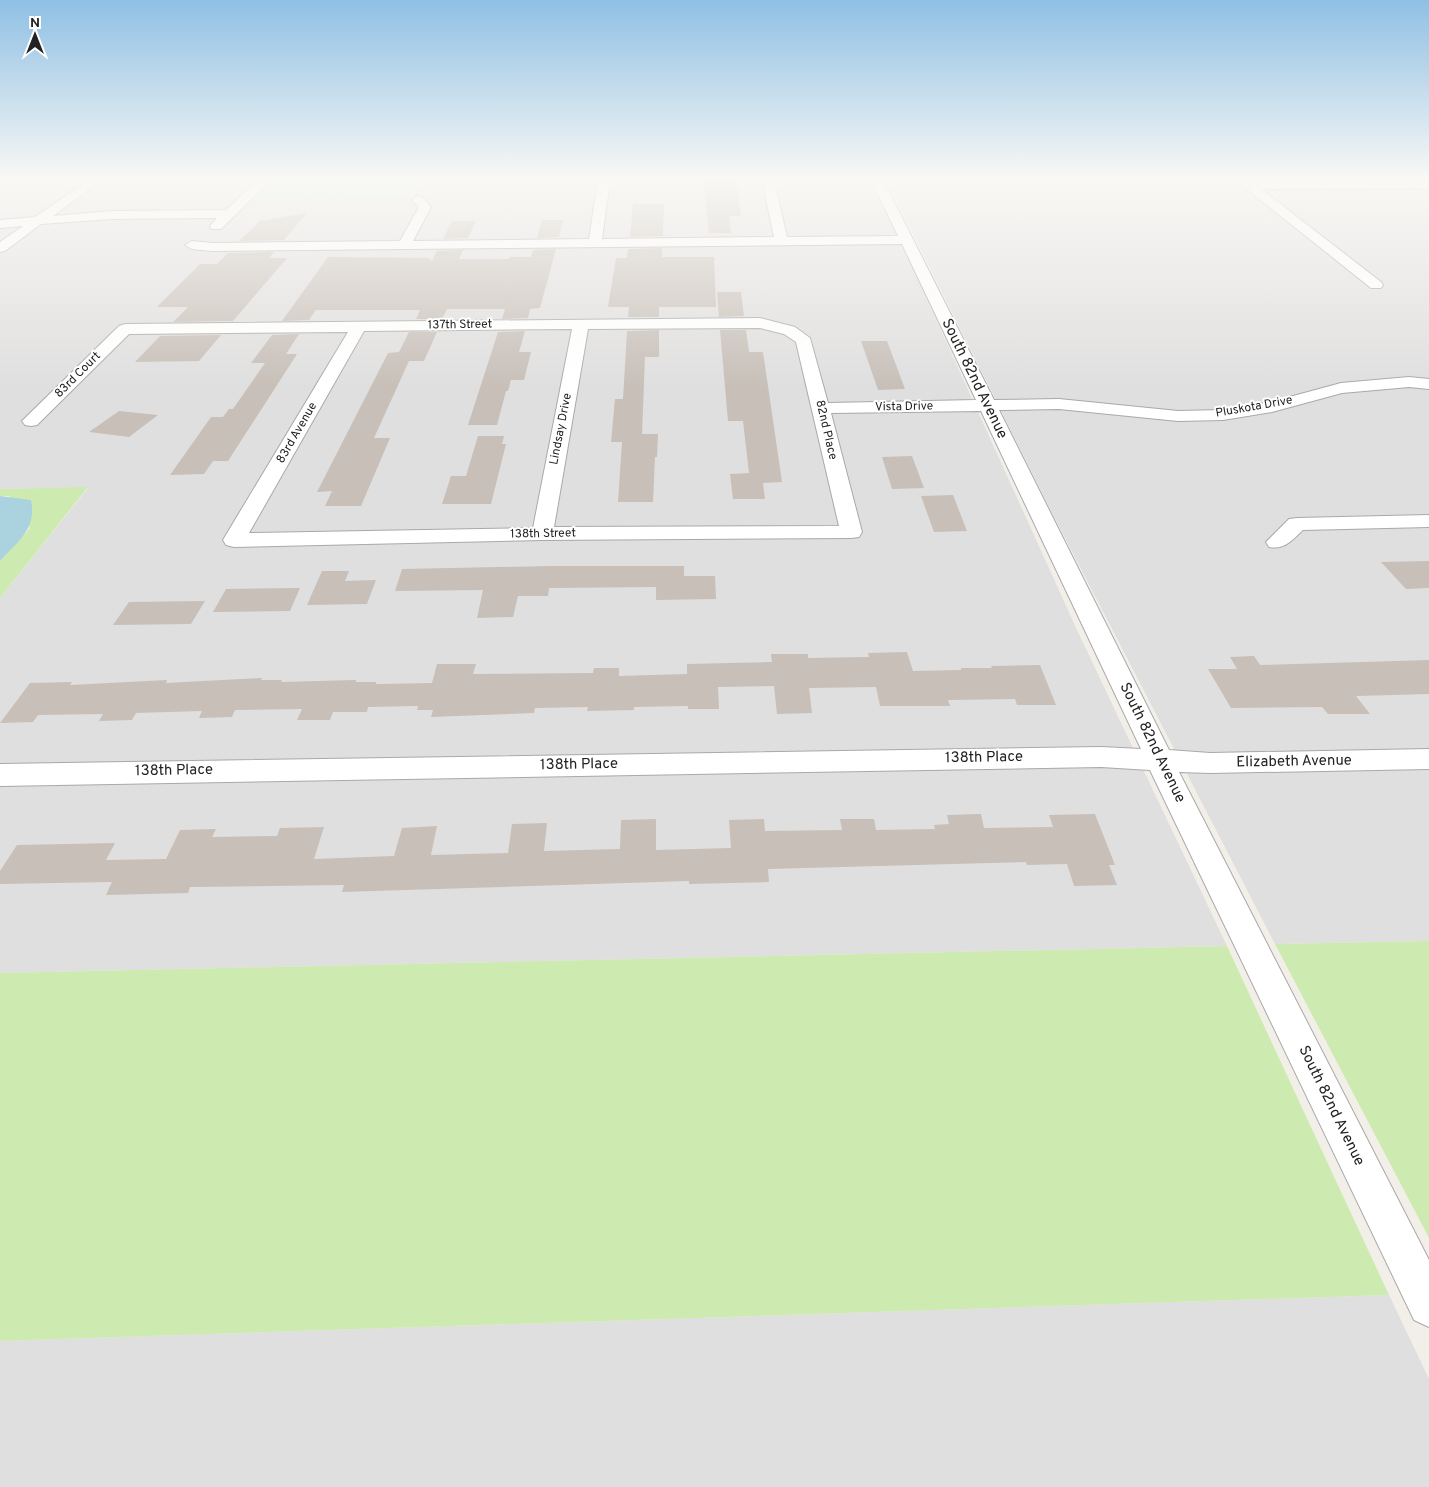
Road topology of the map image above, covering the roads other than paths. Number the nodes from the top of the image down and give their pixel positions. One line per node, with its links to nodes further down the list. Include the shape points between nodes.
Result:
1 (911, 249): 9 (street, South 82nd Avenue)
2 (1330, 249): 3 (street)
3 (1376, 285)
4 (581, 324): 5 (street, 137th Street); 7 (street, 137th Street, via 741,322 773,325); 14 (street, Lindsay Drive)
5 (359, 326): 6 (street, 137th Street); 15 (street, 83rd Avenue)
6 (125, 329): 11 (street, 83rd Court)
7 (795, 333): 10 (street, 82nd Place, via 807,348)
8 (1429, 384): 9 (street, Pluskota Drive, via 1409,382 1341,388 1272,407 1223,415 1178,416 1059,404)
9 (988, 406): 10 (street, Vista Drive); 17 (street, South 82nd Avenue)
10 (821, 408): 13 (street, 82nd Place)
11 (31, 421)
12 (1429, 521): 16 (street, via 1298,524)
13 (852, 532): 14 (street, 138th Street)
14 (542, 534): 15 (street, 138th Street)
15 (234, 540)
16 (1277, 542)
17 (1159, 759): 18 (street, Elizabeth Avenue, via 1210,763); 19 (street, 138th Place, via 1101,757); 20 (street, South 82nd Avenue)
18 (1429, 759)
19 (0, 775)
20 (1429, 1305)

